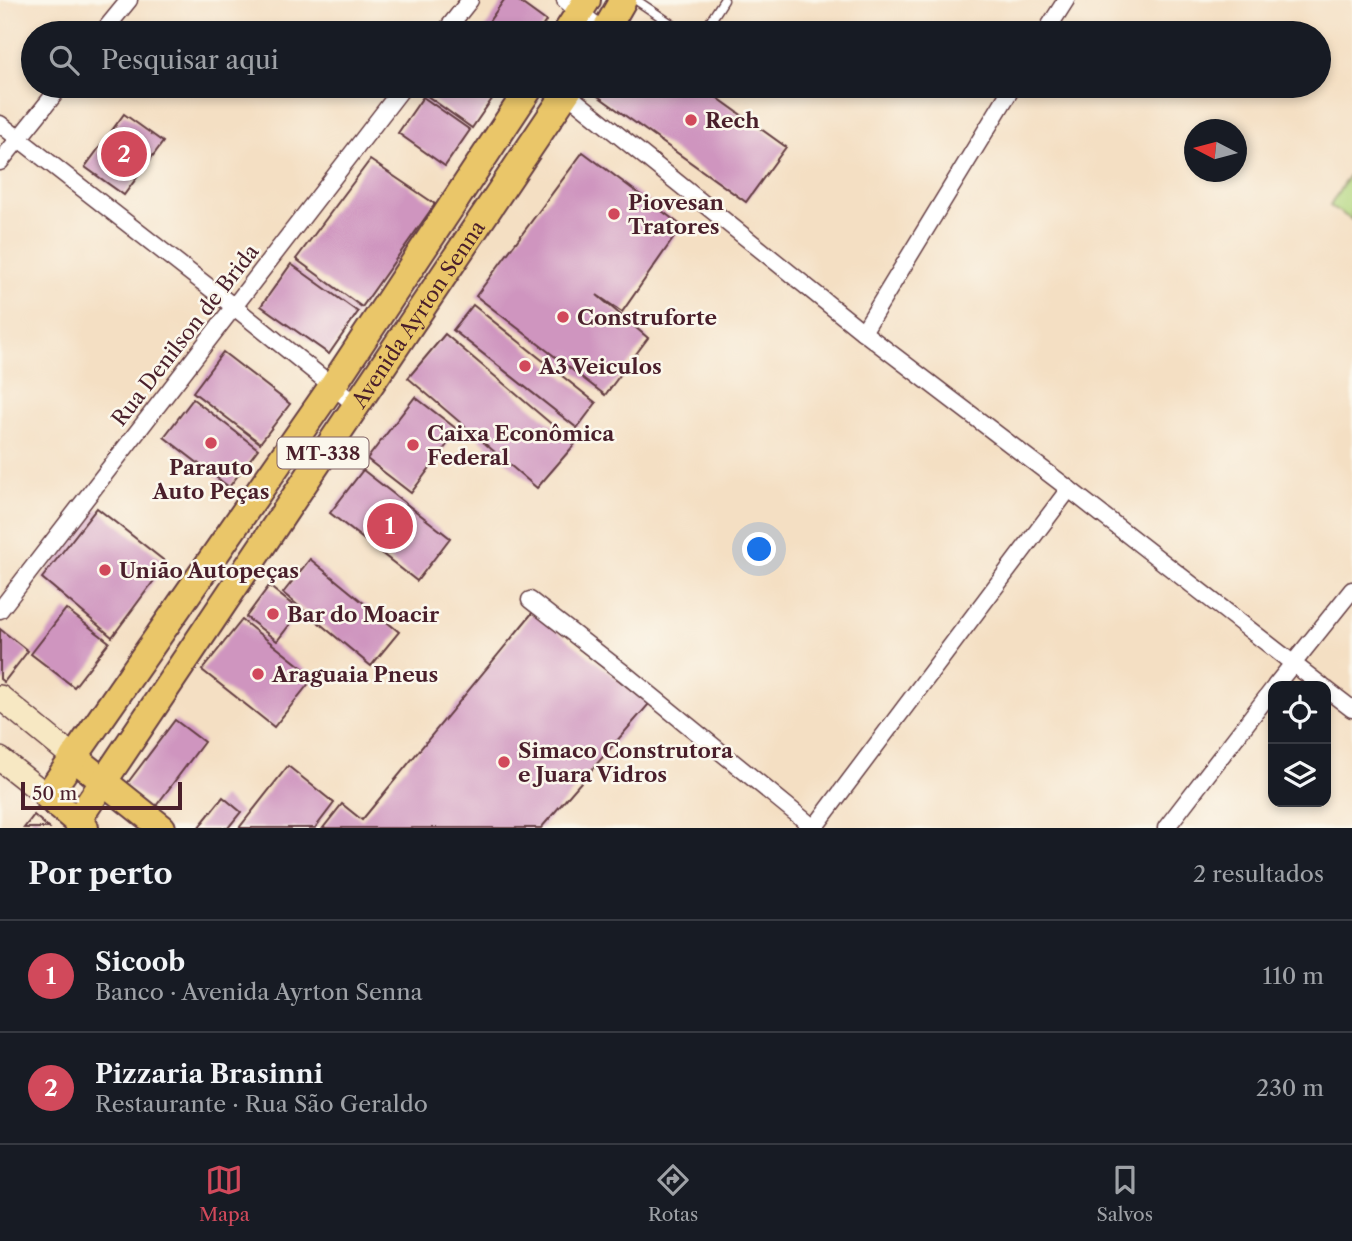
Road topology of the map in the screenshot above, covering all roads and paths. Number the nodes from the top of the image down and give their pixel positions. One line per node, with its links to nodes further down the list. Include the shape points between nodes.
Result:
1 (129, 0): 7 (street)
2 (470, 0): 8 (street)
3 (623, 0): 9 (main road)
4 (636, 0): 10 (lane)
5 (724, 0): 11 (lane)
6 (1066, 0): 12 (street)
7 (112, 21)
8 (453, 21)
9 (611, 21)
10 (667, 21)
11 (711, 21)
12 (1053, 21)
13 (51, 98): 20 (street)
14 (395, 98): 22 (street, Rua Denilson de Brida)
15 (523, 98): 24 (main road, Avenida Ayrton Senna / MT-338)
16 (558, 98): 25 (main road, Avenida Ayrton Senna / MT-338)
17 (577, 98): 23 (street)
18 (1006, 98): 23 (street)
19 (0, 124): 20 (street)
20 (18, 139): 21 (street); 22 (street)
21 (0, 162)
22 (233, 306): 24 (street); 30 (street, Rua Denilson de Brida)
23 (863, 332): 26 (street)
24 (333, 385): 25 (street); 29 (main road, Avenida Ayrton Senna / MT-338)
25 (356, 405): 31 (main road, Avenida Ayrton Senna / MT-338)
26 (1069, 489): 32 (street); 45 (street)
27 (1352, 590): 32 (street)
28 (530, 600): 45 (street)
29 (178, 607): 31 (main road); 39 (main road, Avenida Ayrton Senna / MT-338)
30 (0, 610)
31 (206, 627): 41 (main road, Avenida Ayrton Senna / MT-338)
32 (1292, 664): 33 (street); 34 (street)
33 (1279, 681)
34 (1315, 681)
35 (1331, 693): 38 (street)
36 (1268, 695): 46 (street)
37 (0, 697): 39 (main road)
38 (1352, 709)
39 (73, 757): 41 (main road); 42 (main road, Avenida Ayrton Senna / MT-338)
40 (0, 760): 42 (main road)
41 (103, 781): 43 (main road, Avenida Ayrton Senna / MT-338); 44 (main road)
42 (47, 796): 43 (main road)
43 (81, 824)
44 (162, 828)
45 (814, 828)
46 (1166, 828)

